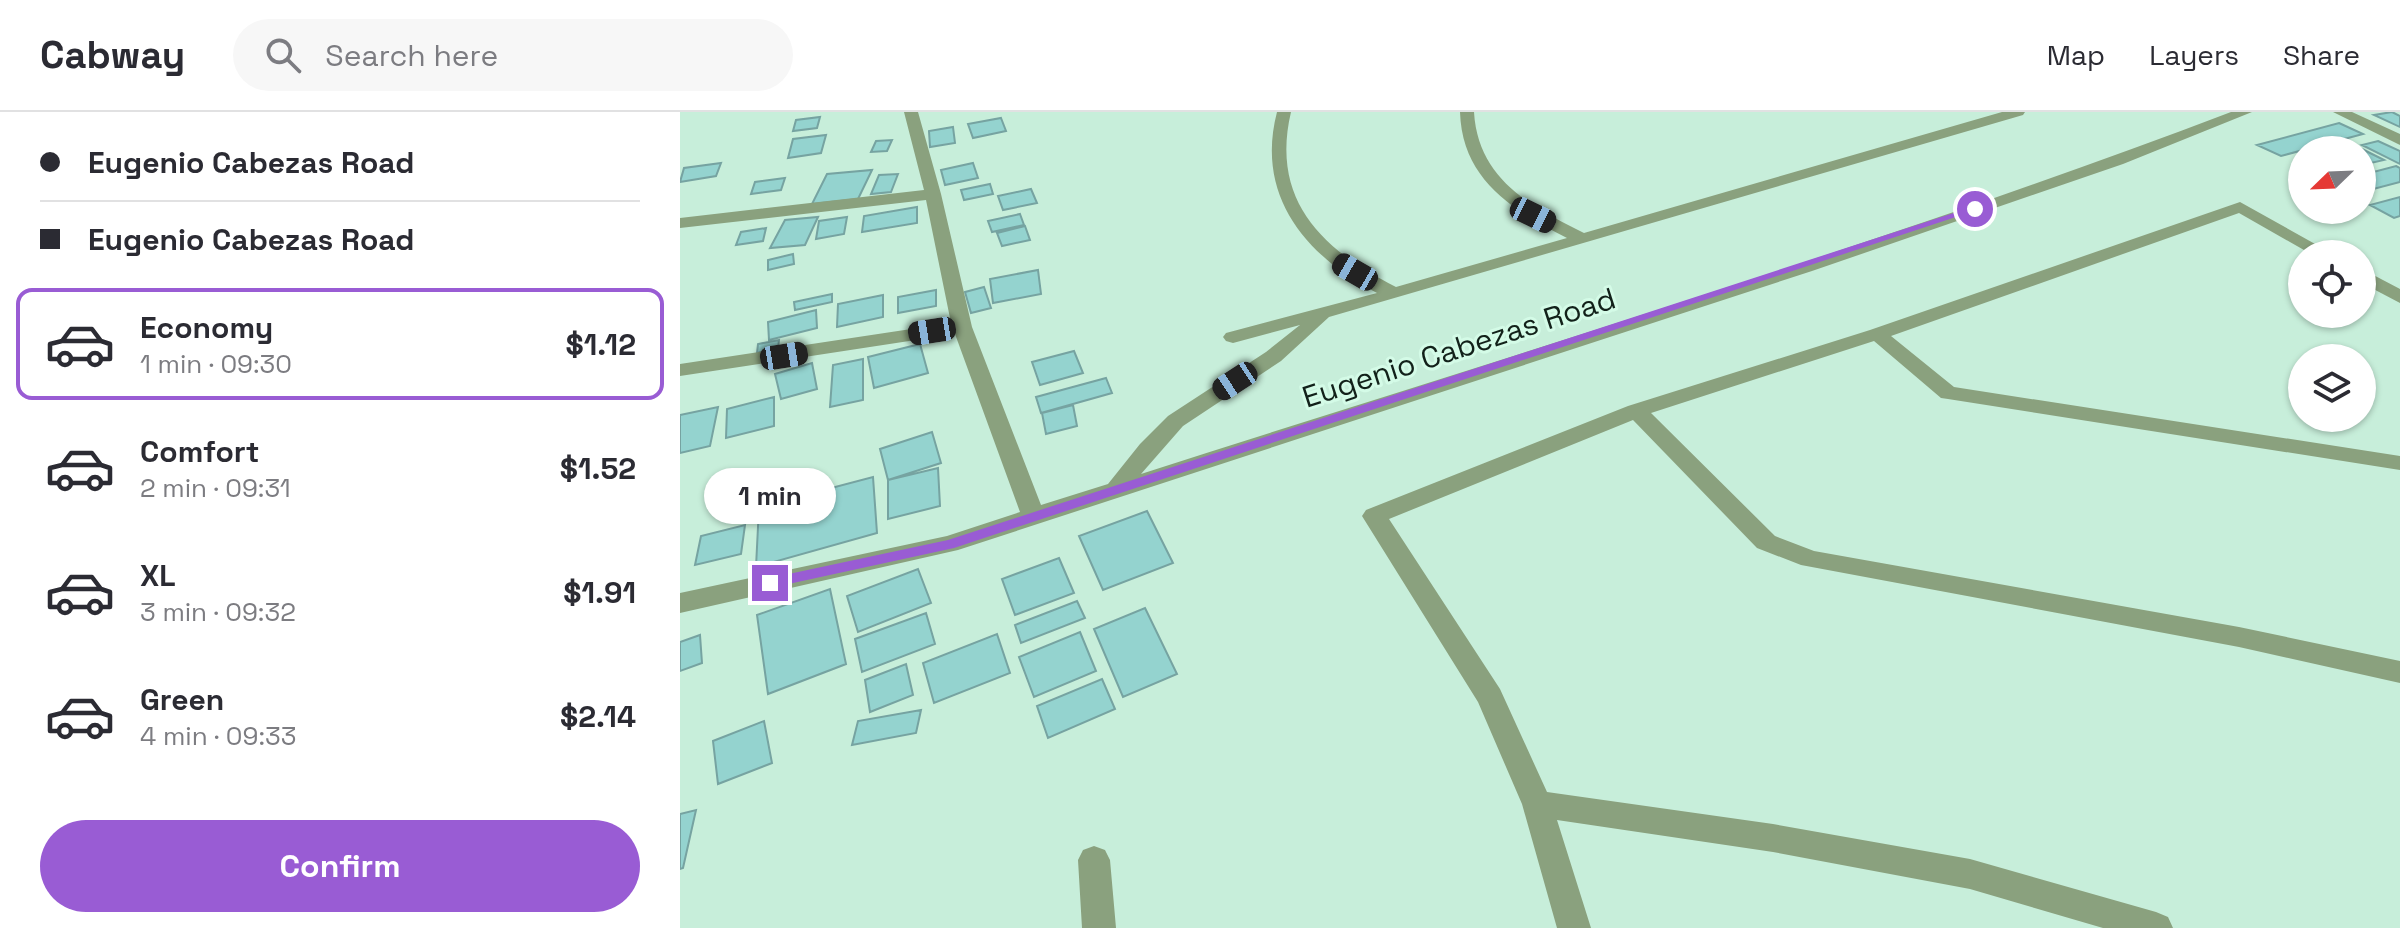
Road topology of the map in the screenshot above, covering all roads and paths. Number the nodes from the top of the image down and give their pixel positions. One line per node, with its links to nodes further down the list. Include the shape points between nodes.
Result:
1 (911, 112): 8 (street)
2 (1284, 112): 13 (street, via 1278,170 1298,215 1335,260)
3 (1467, 112): 10 (street, via 1465,129 1476,157 1499,186 1533,215)
4 (2018, 112): 10 (street)
5 (2245, 112): 22 (street, Eugenio Cabezas Road, via 1805,267)
6 (2340, 112): 7 (street)
7 (2400, 140)
8 (933, 194): 9 (street); 16 (street)
9 (680, 223)
10 (1583, 239): 13 (street)
11 (2299, 240): 17 (street, via 2240,207)
12 (2376, 283): 14 (street)
13 (1394, 294): 15 (street)
14 (2400, 297)
15 (1320, 316): 18 (street); 22 (street, via 1303,336 1183,415 1148,448)
16 (962, 327): 19 (street); 23 (street)
17 (1877, 334): 20 (street); 21 (street, via 1946,400)
18 (1233, 337)
19 (680, 370)
20 (1636, 411): 25 (street, via 1766,542 1810,559 2239,637); 26 (street, via 1374,516 1490,697)
21 (2400, 463)
22 (1116, 490): 23 (street, Eugenio Cabezas Road)
23 (1034, 517): 24 (street, Eugenio Cabezas Road, via 949,544)
24 (680, 603)
25 (2400, 672)
26 (1537, 804): 29 (street); 30 (street, via 1773,838 1970,874)
27 (1094, 860): 28 (street)
28 (1099, 928)
29 (1574, 928)
30 (2156, 928)

